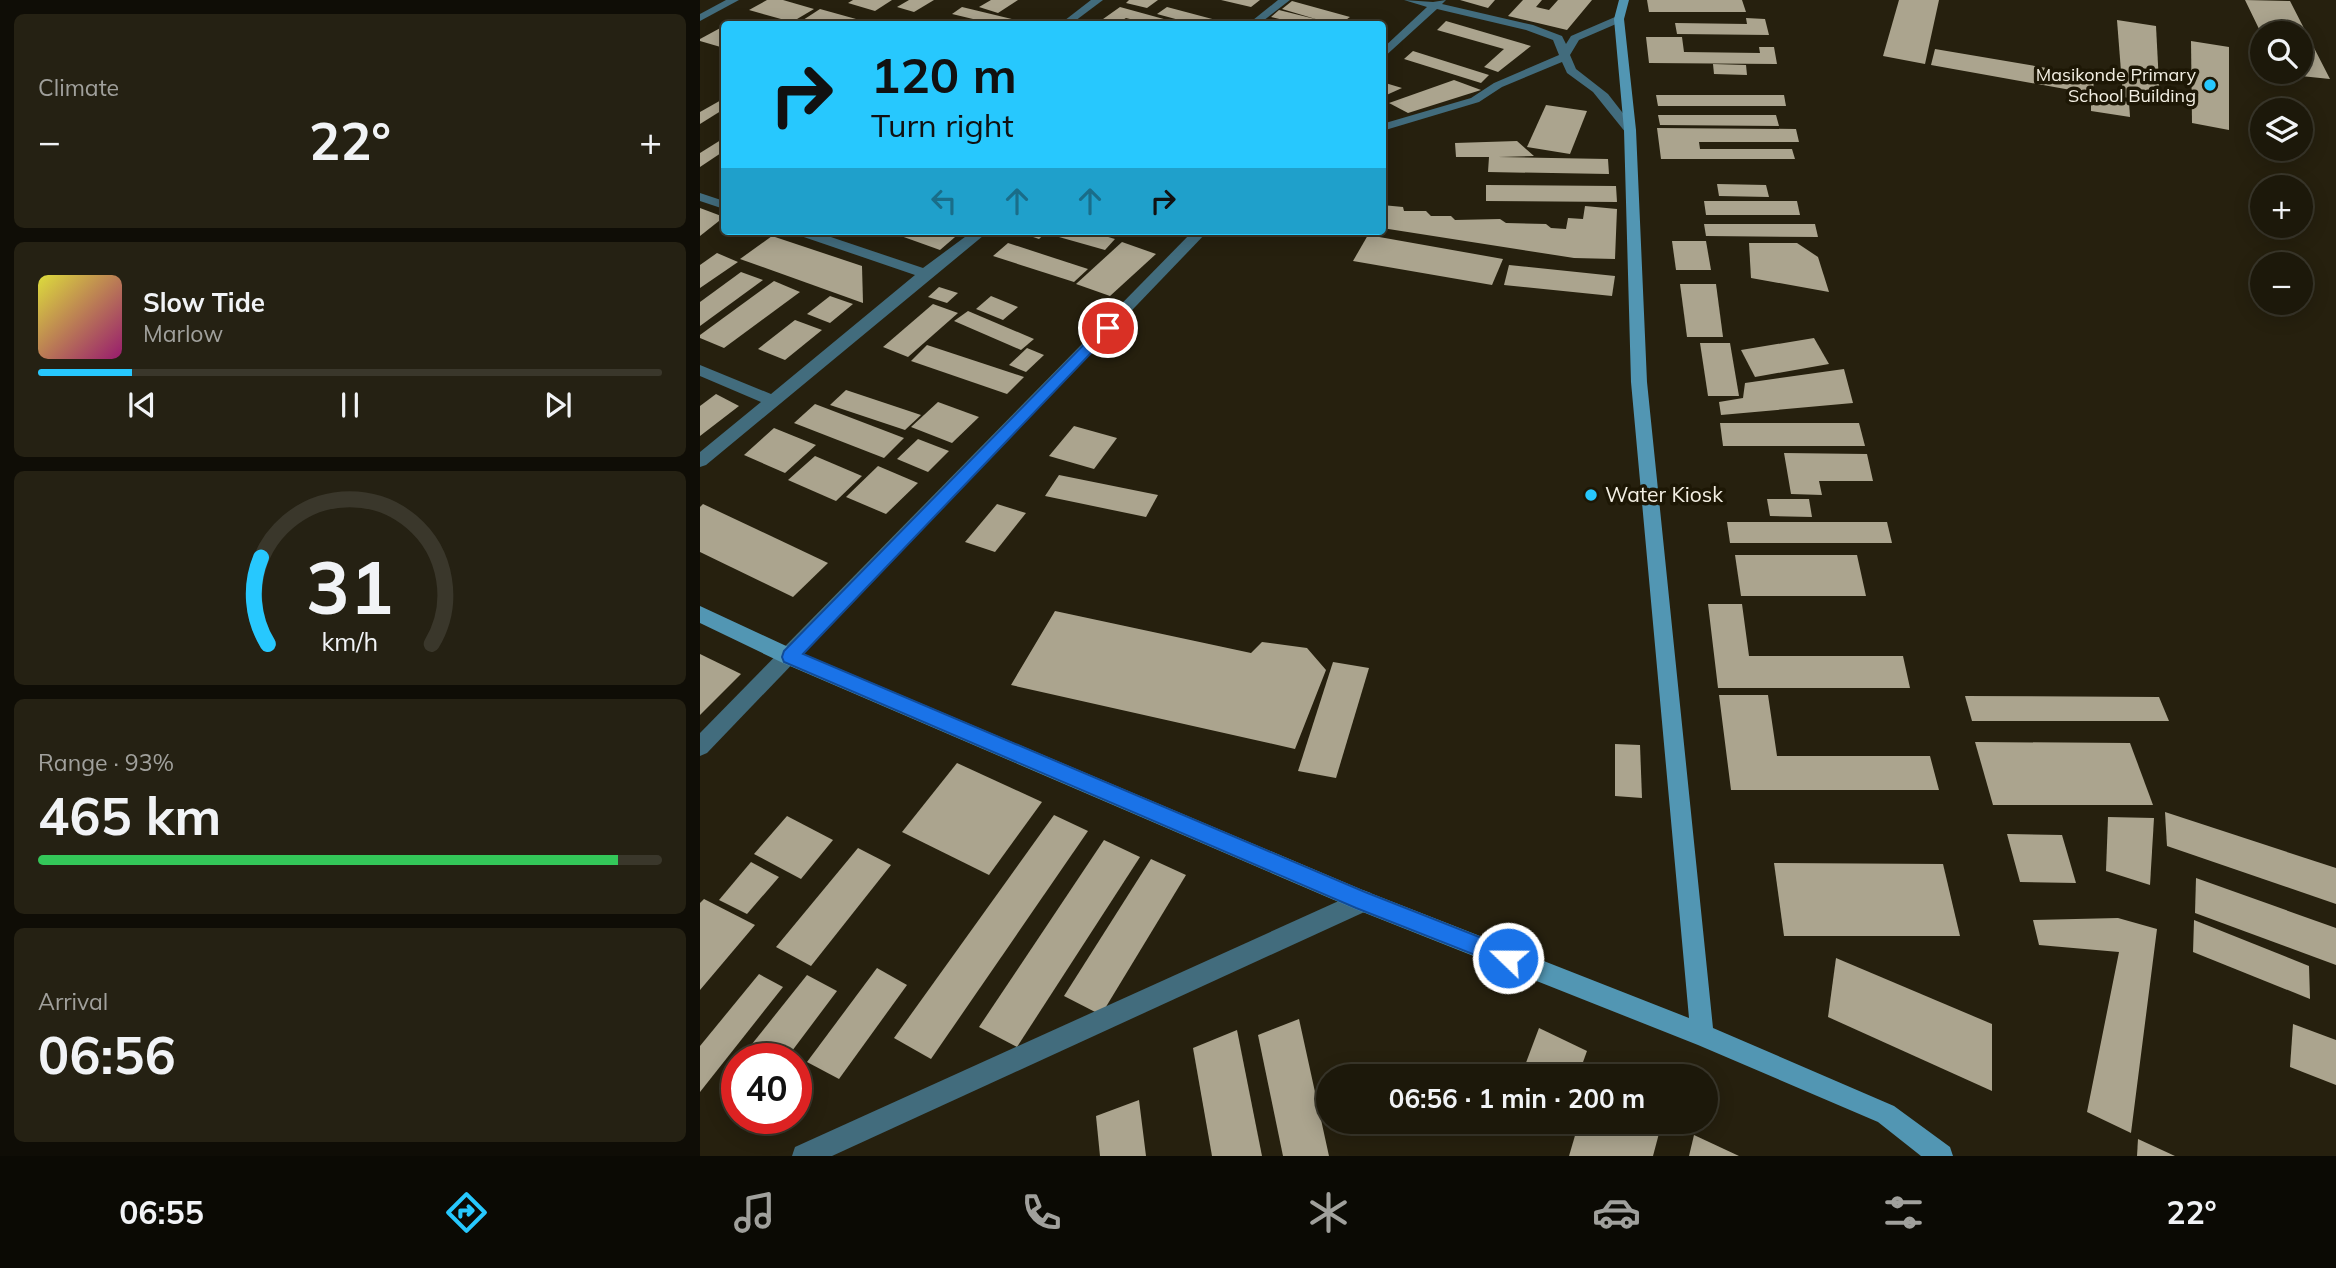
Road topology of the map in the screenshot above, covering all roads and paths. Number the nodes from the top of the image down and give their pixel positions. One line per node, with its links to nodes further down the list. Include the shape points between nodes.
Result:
1 (734, 0): 7 (street)
2 (1098, 0): 9 (street)
3 (1285, 0): 10 (street)
4 (1409, 0): 6 (street)
5 (1624, 0): 8 (main road)
6 (1438, 3): 11 (street); 12 (street, via 1545,32 1558,38)
7 (700, 18)
8 (1619, 19): 12 (street, via 1574,38); 14 (main road)
9 (1069, 21)
10 (1257, 21)
11 (1386, 52)
12 (1563, 57): 13 (street, via 1475,100); 14 (street, via 1570,71 1590,81)
13 (1386, 127)
14 (1630, 130): 28 (main road, via 1639,382)
15 (700, 197): 16 (street)
16 (721, 204)
17 (812, 235): 20 (street)
18 (977, 235): 20 (street)
19 (1197, 235): 25 (street)
20 (925, 274): 22 (street)
21 (700, 370): 22 (street)
22 (773, 401): 23 (street)
23 (700, 461)
24 (700, 614): 25 (main road)
25 (790, 657): 26 (street); 27 (main road)
26 (700, 747)
27 (1363, 901): 28 (main road); 29 (street)
28 (1702, 1035): 30 (main road, via 1886,1114)
29 (804, 1156)
30 (1941, 1156)

